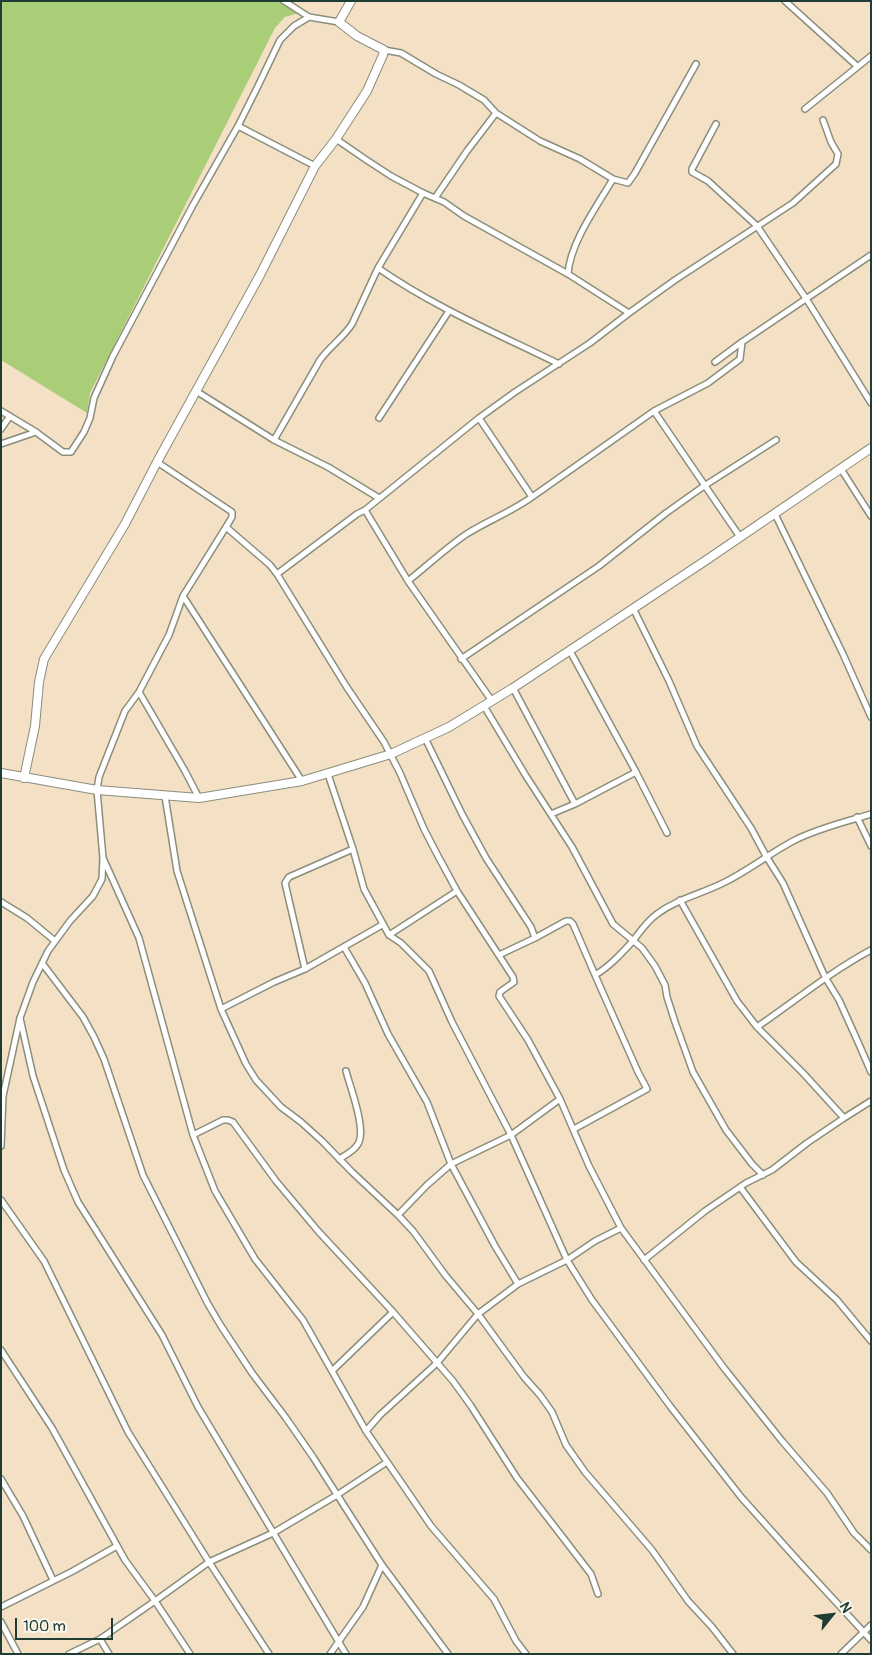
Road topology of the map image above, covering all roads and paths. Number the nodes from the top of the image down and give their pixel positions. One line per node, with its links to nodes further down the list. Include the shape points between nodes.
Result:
1 (284, 1): 4 (street)
2 (351, 1): 5 (main road)
3 (785, 1): 9 (street)
4 (309, 17): 5 (street); 14 (street, via 280,40)
5 (339, 22): 6 (main road, via 356,36)
6 (384, 50): 11 (street, via 401,53 459,85 484,100); 15 (main road, via 367,91)
7 (871, 56): 9 (street)
8 (696, 64): 17 (street, via 630,181)
9 (857, 66): 10 (street)
10 (805, 109)
11 (496, 113): 17 (street, via 540,141 580,159); 19 (street)
12 (822, 120): 20 (street, via 838,154 836,164 793,203)
13 (716, 124): 20 (street, via 692,172 708,181)
14 (238, 126): 16 (street); 38 (street, via 113,356 94,398 84,432 71,452 62,452)
15 (336, 139): 16 (main road); 18 (street, via 365,160)
16 (314, 166): 30 (main road, via 260,275)
17 (613, 179): 23 (street, via 574,248)
18 (423, 193): 19 (street); 22 (street)
19 (435, 198): 23 (street)
20 (757, 226): 24 (street); 26 (street)
21 (871, 255): 24 (street)
22 (378, 268): 25 (street); 39 (street, via 352,324 324,355)
23 (568, 274): 26 (street)
24 (807, 300): 27 (street); 31 (street)
25 (450, 311): 29 (street); 35 (street)
26 (629, 313): 29 (street)
27 (742, 342): 28 (street); 33 (street, via 740,359 708,383)
28 (715, 362)
29 (559, 364): 36 (street)
30 (196, 391): 39 (street); 43 (main road)
31 (871, 403)
32 (1, 411): 34 (street)
33 (654, 412): 45 (street); 46 (street)
34 (10, 416): 37 (street); 38 (street)
35 (379, 418)
36 (479, 418): 46 (street); 47 (street)
37 (1, 429)
38 (36, 432): 41 (street)
39 (274, 440): 47 (street)
40 (776, 440): 45 (street)
41 (1, 444)
42 (871, 448): 44 (main road)
43 (157, 462): 51 (street, via 232,512); 69 (main road, via 125,524 44,659)
44 (841, 469): 49 (main road); 50 (street)
45 (704, 486): 52 (street); 58 (street, via 599,566)
46 (532, 497): 54 (street, via 464,536)
47 (379, 498): 48 (street)
48 (365, 510): 53 (street); 54 (street)
49 (775, 514): 52 (main road); 63 (street)
50 (871, 516)
51 (226, 527): 53 (street); 55 (street)
52 (740, 537): 56 (main road)
53 (277, 574): 65 (street)
54 (408, 581): 58 (street)
55 (183, 596): 60 (street, via 169,634); 70 (street)
56 (633, 608): 57 (main road); 81 (street, via 697,746)
57 (570, 651): 59 (main road); 66 (street)
58 (461, 659): 61 (street)
59 (513, 688): 61 (main road); 74 (street)
60 (139, 692): 71 (street, via 115,735); 73 (street)
61 (492, 701): 62 (main road)
62 (484, 706): 64 (main road); 75 (street)
63 (871, 717)
64 (425, 738): 65 (main road); 88 (street, via 486,858)
65 (391, 754): 68 (main road); 83 (street, via 424,829)
66 (636, 772): 74 (street); 78 (street)
67 (1, 773): 69 (main road)
68 (328, 774): 70 (main road); 80 (street)
69 (24, 778): 71 (main road)
70 (302, 781): 73 (main road)
71 (97, 790): 72 (main road); 82 (street)
72 (165, 796): 73 (main road); 98 (street, via 177,871)
73 (199, 798)
74 (575, 804): 75 (street)
75 (552, 814): 90 (street, via 613,924)
76 (871, 814): 77 (street)
77 (857, 818): 79 (street); 81 (street, via 809,833)
78 (667, 833)
79 (871, 846)
80 (353, 849): 86 (street, via 364,889); 95 (street, via 287,879 285,883)
81 (766, 856): 84 (street, via 729,880); 97 (street, via 783,882)
82 (103, 858): 89 (street, via 102,879 96,891); 107 (street, via 138,938)
83 (457, 891): 87 (street); 93 (street)
84 (680, 900): 90 (street, via 659,912 643,926); 100 (street, via 735,999)
85 (1, 902): 89 (street)
86 (382, 925): 87 (street); 91 (street)
87 (389, 935): 108 (street, via 429,971)
88 (535, 938): 93 (street); 96 (street, via 570,921)
89 (55, 941): 94 (street)
90 (633, 941): 96 (street); 112 (street, via 642,948 662,978 693,1072 708,1100 726,1130)
91 (344, 947): 95 (street); 111 (street, via 427,1102)
92 (871, 950): 97 (street)
93 (499, 955): 103 (street, via 515,980 499,996)
94 (42, 963): 99 (street); 129 (street, via 94,1037 143,1175 208,1304)
95 (305, 969): 98 (street)
96 (595, 975): 106 (street, via 647,1089)
97 (825, 977): 100 (street); 102 (street, via 839,1000)
98 (221, 1009): 110 (street, via 256,1080)
99 (20, 1018): 109 (street, via 3,1096); 130 (street, via 33,1076 78,1202 162,1335 198,1407)
100 (757, 1027): 105 (street)
101 (346, 1071): 110 (street, via 361,1132 359,1143)
102 (871, 1072)
103 (560, 1098): 106 (street); 108 (street)
104 (871, 1101): 105 (street)
105 (844, 1118): 112 (street)
106 (574, 1129): 116 (street)
107 (193, 1135): 120 (street, via 223,1120 233,1122 318,1231); 125 (street, via 215,1191 240,1236 295,1307)
108 (510, 1135): 111 (street); 117 (street)
109 (1, 1146)
110 (339, 1159): 115 (street)
111 (451, 1164): 115 (street); 119 (street)
112 (763, 1176): 113 (street)
113 (740, 1187): 118 (street); 122 (street, via 796,1262 848,1312)
114 (1, 1200): 133 (street, via 44,1261 128,1432)
115 (398, 1215): 121 (street)
116 (621, 1228): 117 (street); 118 (street)
117 (567, 1260): 119 (street); 141 (street, via 634,1360 735,1489)
118 (644, 1260): 132 (street, via 724,1368)
119 (518, 1284): 121 (street)
120 (393, 1312): 124 (street); 125 (street)
121 (478, 1314): 124 (street); 154 (street, via 552,1412 566,1446 577,1461)
122 (871, 1341)
123 (1, 1350): 131 (street, via 52,1428)
124 (438, 1362): 126 (street); 136 (street, via 518,1478 591,1574)
125 (332, 1371): 126 (street)
126 (366, 1431): 127 (street)
127 (387, 1462): 129 (street); 153 (street, via 431,1526 494,1599)
128 (1, 1479): 135 (street, via 24,1516)
129 (337, 1495): 130 (street); 134 (street)
130 (273, 1533): 133 (street); 144 (street)
131 (117, 1546): 135 (street); 137 (street)
132 (871, 1550)
133 (209, 1562): 137 (street); 149 (street)
134 (382, 1565): 144 (street, via 363,1607); 152 (street)
135 (53, 1580): 138 (street)
136 (598, 1594)
137 (156, 1601): 142 (street); 148 (street)
138 (1, 1607)
139 (1, 1622): 145 (street)
140 (871, 1625): 141 (street)
141 (863, 1632): 143 (street); 155 (street)
142 (100, 1638): 146 (street); 147 (street)
143 (871, 1640)
144 (340, 1642): 150 (street); 151 (street)
145 (18, 1654)
146 (69, 1654)
147 (109, 1654)
148 (190, 1654)
149 (269, 1654)
150 (330, 1654)
151 (346, 1654)
152 (448, 1654)
153 (526, 1654)
154 (733, 1654)
155 (841, 1654)

